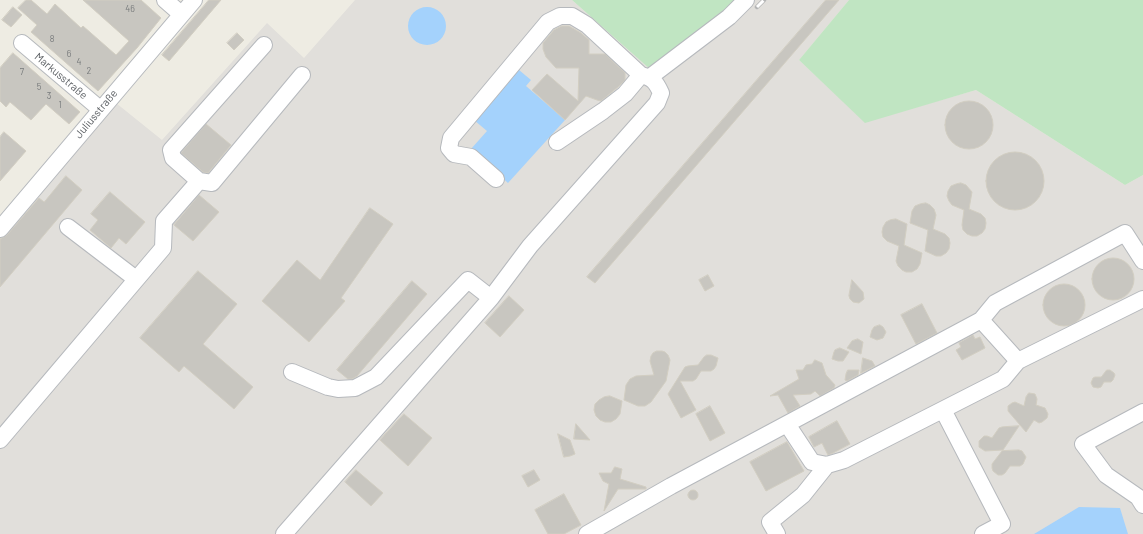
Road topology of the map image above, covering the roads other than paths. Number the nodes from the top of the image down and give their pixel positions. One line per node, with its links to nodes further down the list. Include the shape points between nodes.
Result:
1 (165, 0): 4 (street)
2 (194, 0): 4 (street, Juliusstraße)
3 (746, 0): 8 (street, via 729,17)
4 (181, 14): 9 (street, Juliusstraße)
5 (22, 43): 9 (street, Markusstraße)
6 (264, 46): 12 (street, via 171,150 173,158)
7 (302, 74): 12 (street, via 212,183)
8 (646, 76): 10 (street, via 603,111); 11 (street, via 587,25 572,16 560,16 548,22 451,138 449,148 454,154 471,157); 17 (street, via 657,85 661,93 657,104 530,246)
9 (100, 109): 14 (street, Juliusstraße)
10 (558, 142)
11 (496, 179)
12 (199, 181): 16 (street, via 164,221 163,248)
13 (68, 227): 16 (street)
14 (0, 229)
15 (1143, 261): 19 (street, via 1125,233 995,303)
16 (136, 280): 25 (street)
17 (491, 298): 21 (street, via 468,280 376,378 355,388 328,387); 28 (street)
18 (1143, 299): 20 (street)
19 (981, 320): 20 (street); 24 (street)
20 (1018, 361): 22 (street, via 1003,379)
21 (292, 372)
22 (943, 410): 26 (street, via 844,460); 31 (street, via 1002,524)
23 (1143, 412): 27 (street, via 1083,444 1106,475 1138,497)
24 (787, 424): 26 (street, via 812,462); 29 (street)
25 (0, 440)
26 (827, 465): 30 (street, via 803,495 770,522)
27 (1143, 505)
28 (284, 534)
29 (587, 534)
30 (777, 534)
31 (983, 534)

